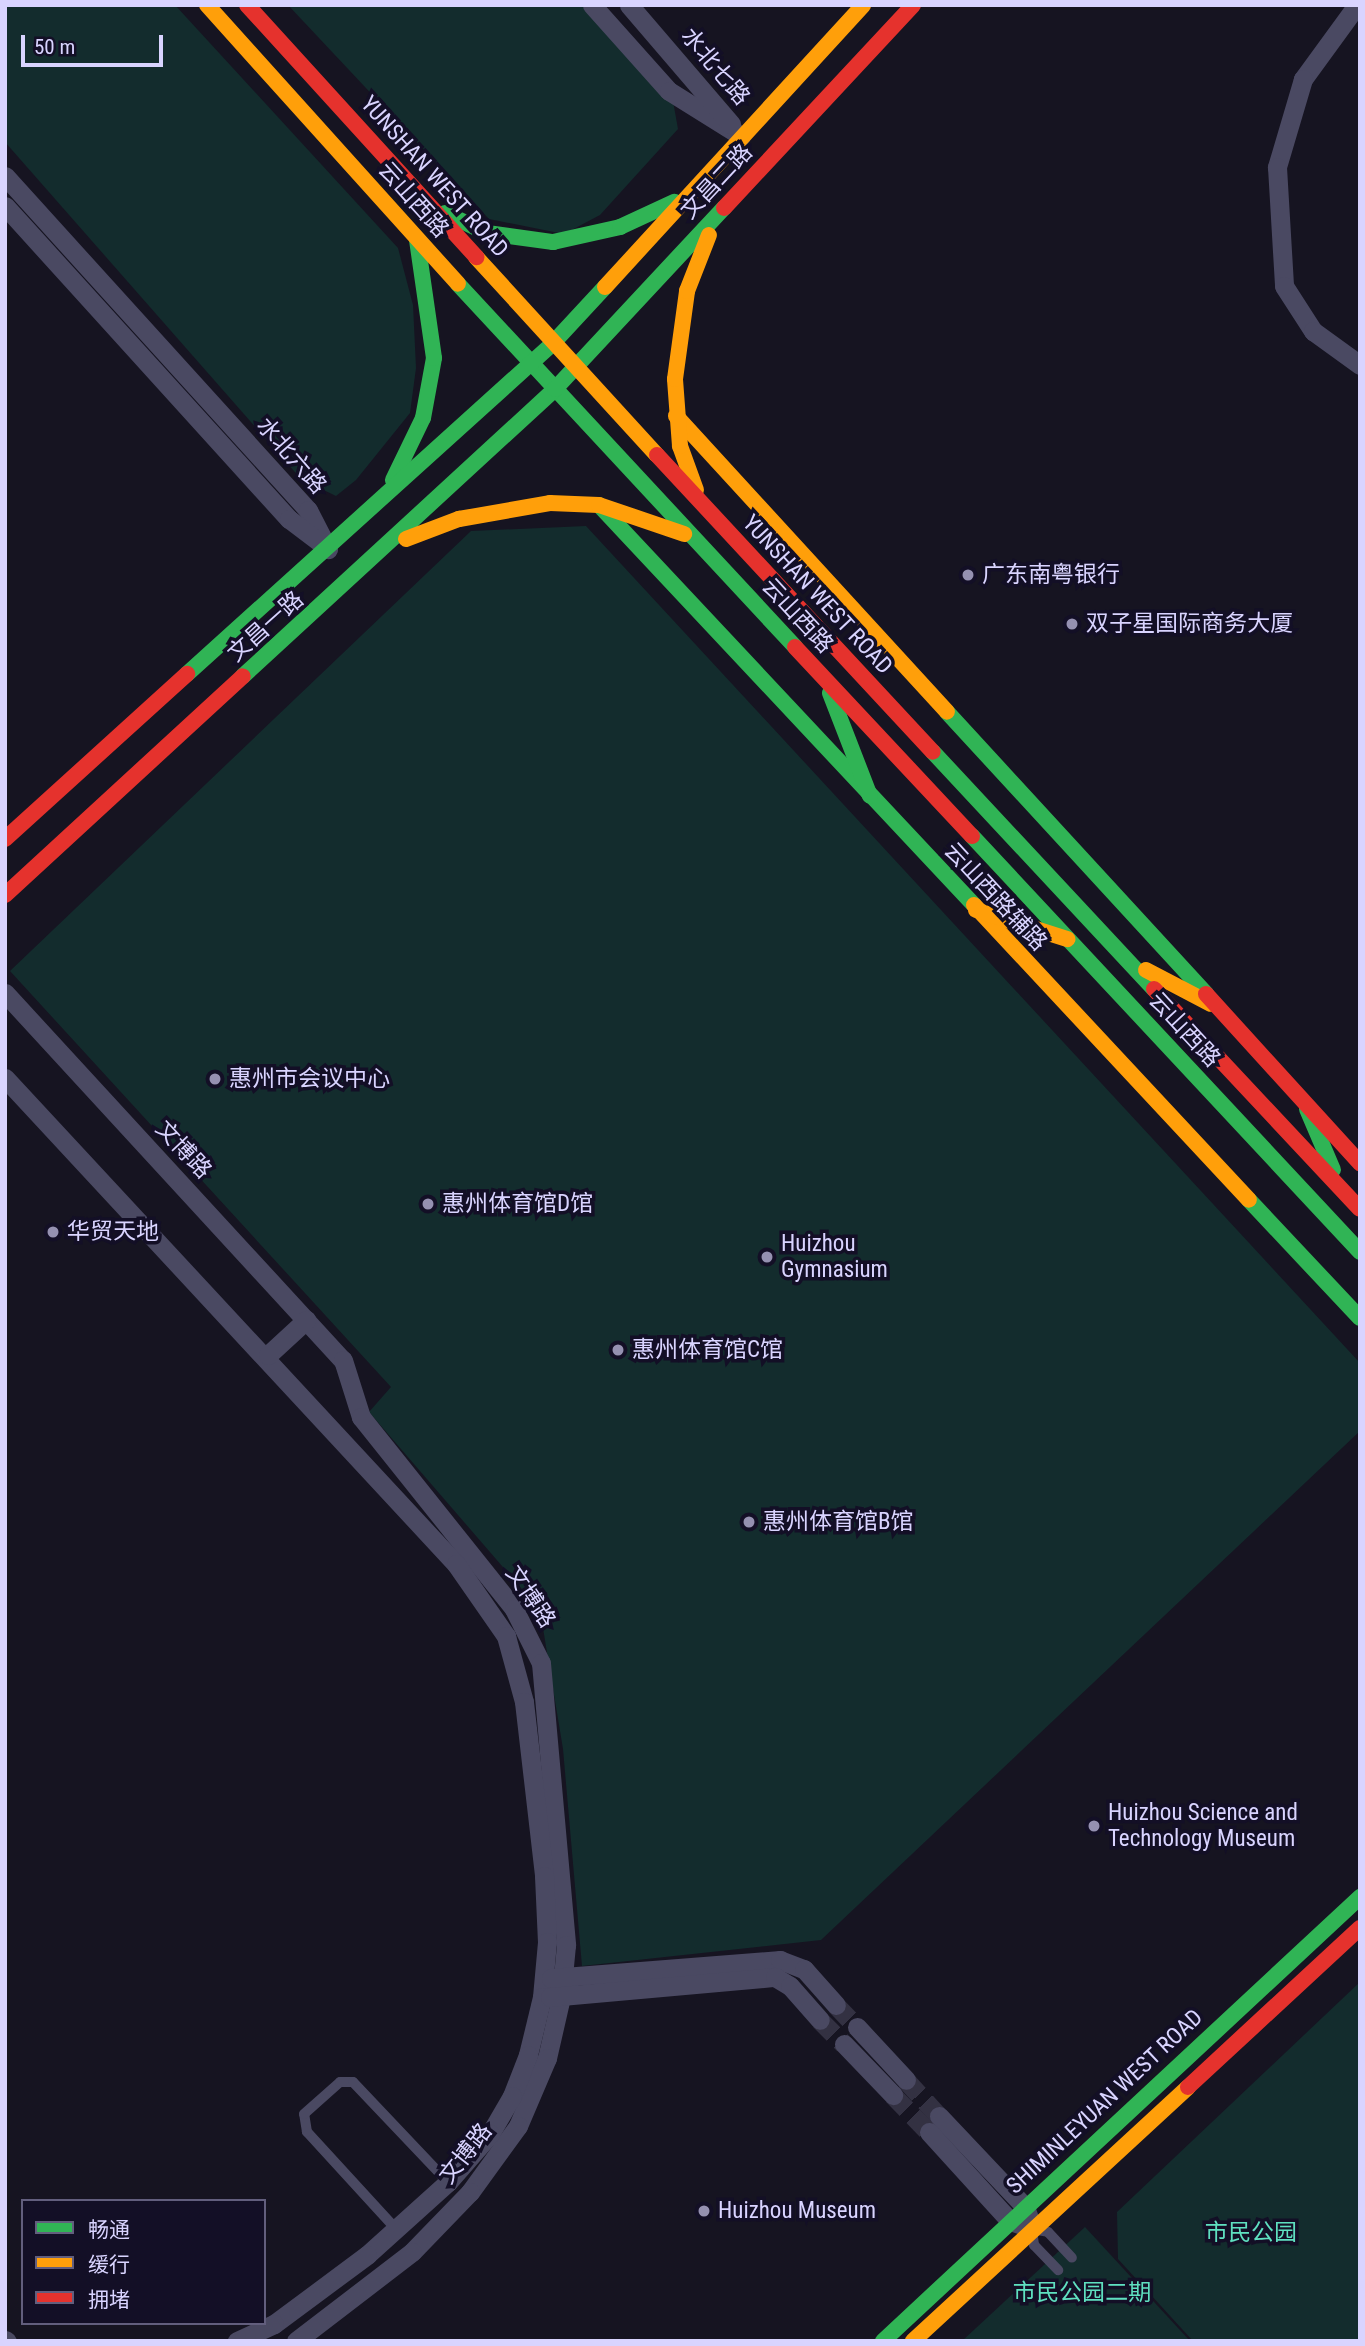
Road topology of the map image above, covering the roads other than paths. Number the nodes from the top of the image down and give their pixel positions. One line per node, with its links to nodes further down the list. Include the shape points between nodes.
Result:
1 (207, 5): 14 (main road, 云山西路)
2 (247, 5): 11 (main road, YUNSHAN WEST ROAD)
3 (592, 5): 8 (street, 水北七路, via 669,91)
4 (629, 5): 8 (street, 水北七路)
5 (863, 5): 8 (main road, 文昌二路)
6 (913, 5): 13 (main road, 文昌二路)
7 (1357, 5): 17 (street, via 1303,79 1277,167 1284,286 1313,331)
8 (741, 136): 10 (main road, 文昌二路)
9 (5, 176): 25 (street, 水北六路, via 308,510)
10 (689, 194): 11 (main road, via 620,228 553,242 488,233); 15 (main road, 文昌二路)
11 (428, 204): 15 (main road, YUNSHAN WEST ROAD)
12 (5, 206): 25 (street, 水北六路, via 289,519)
13 (723, 209): 18 (main road, 文昌二路); 20 (main road, via 687,291 676,368)
14 (416, 239): 16 (main road, 云山西路); 21 (main road, via 433,325 431,391)
15 (554, 342): 16 (main road, 文昌一路); 18 (main road, YUNSHAN WEST ROAD)
16 (530, 363): 19 (main road, 云山西路); 21 (main road, 文昌一路)
17 (1360, 365)
18 (577, 368): 19 (main road, 文昌二路); 23 (main road, YUNSHAN WEST ROAD)
19 (555, 390): 24 (main road, 云山西路); 26 (main road, 文昌一路)
20 (676, 416): 23 (main road, via 689,477); 35 (main road)
21 (385, 496): 25 (main road, 文昌一路)
22 (600, 505): 24 (main road); 26 (main road, via 507,507 459,519); 28 (main road, 云山西路辅路)
23 (704, 507): 33 (main road, YUNSHAN WEST ROAD)
24 (693, 538): 27 (main road, 云山西路)
25 (328, 549): 29 (main road, 文昌一路)
26 (386, 549): 30 (main road, 文昌一路)
27 (824, 678): 28 (main road); 32 (main road, 云山西路)
28 (870, 796): 31 (main road, 云山西路辅路)
29 (5, 839)
30 (5, 895)
31 (976, 910): 32 (main road); 42 (main road, 云山西路辅路)
32 (1068, 939): 41 (main road, 云山西路)
33 (1123, 958): 35 (main road); 39 (main road, YUNSHAN WEST ROAD)
34 (5, 993): 43 (street, 文博路)
35 (1211, 1004): 37 (main road)
36 (5, 1078): 44 (street, 文博路)
37 (1307, 1109): 38 (main road); 39 (main road)
38 (1360, 1163)
39 (1342, 1190): 40 (main road, YUNSHAN WEST ROAD)
40 (1360, 1209)
41 (1360, 1252)
42 (1360, 1318)
43 (306, 1320): 44 (street); 47 (street, 文博路, via 343,1360 361,1416 530,1633 541,1663 550,1734 566,1945)
44 (268, 1355): 47 (street, 文博路, via 456,1564 506,1636 524,1702)
45 (1360, 1897): 55 (main road, SHIMINLEYUAN WEST ROAD)
46 (1360, 1928): 57 (main road, SHIMINLEYUAN WEST ROAD)
47 (552, 1988): 48 (street, via 780,1960 804,1969); 49 (street, via 775,1977 790,1986); 54 (street, 文博路, via 512,2096 490,2134); 63 (street, 文博路, via 547,2059 518,2126 470,2192 412,2252)
48 (836, 2005)
49 (820, 2020)
50 (857, 2027): 52 (street)
51 (844, 2045): 53 (street)
52 (906, 2080)
53 (893, 2095)
54 (448, 2182): 58 (street, 文博路); 58 (lane, via 353,2082 340,2082 304,2114 307,2132)
55 (1025, 2207): 56 (main road, SHIMINLEYUAN WEST ROAD); 56 (street, via 934,2124); 57 (street)
56 (1010, 2221): 57 (street); 64 (main road, SHIMINLEYUAN WEST ROAD)
57 (1032, 2228): 59 (lane, via 1048,2232); 60 (lane, via 1034,2245); 65 (main road, SHIMINLEYUAN WEST ROAD)
58 (396, 2229): 61 (street, 文博路)
59 (1072, 2258)
60 (1058, 2270)
61 (275, 2333): 62 (street, 文博路); 63 (street)
62 (237, 2341)
63 (297, 2341)
64 (883, 2341)
65 (914, 2341)

